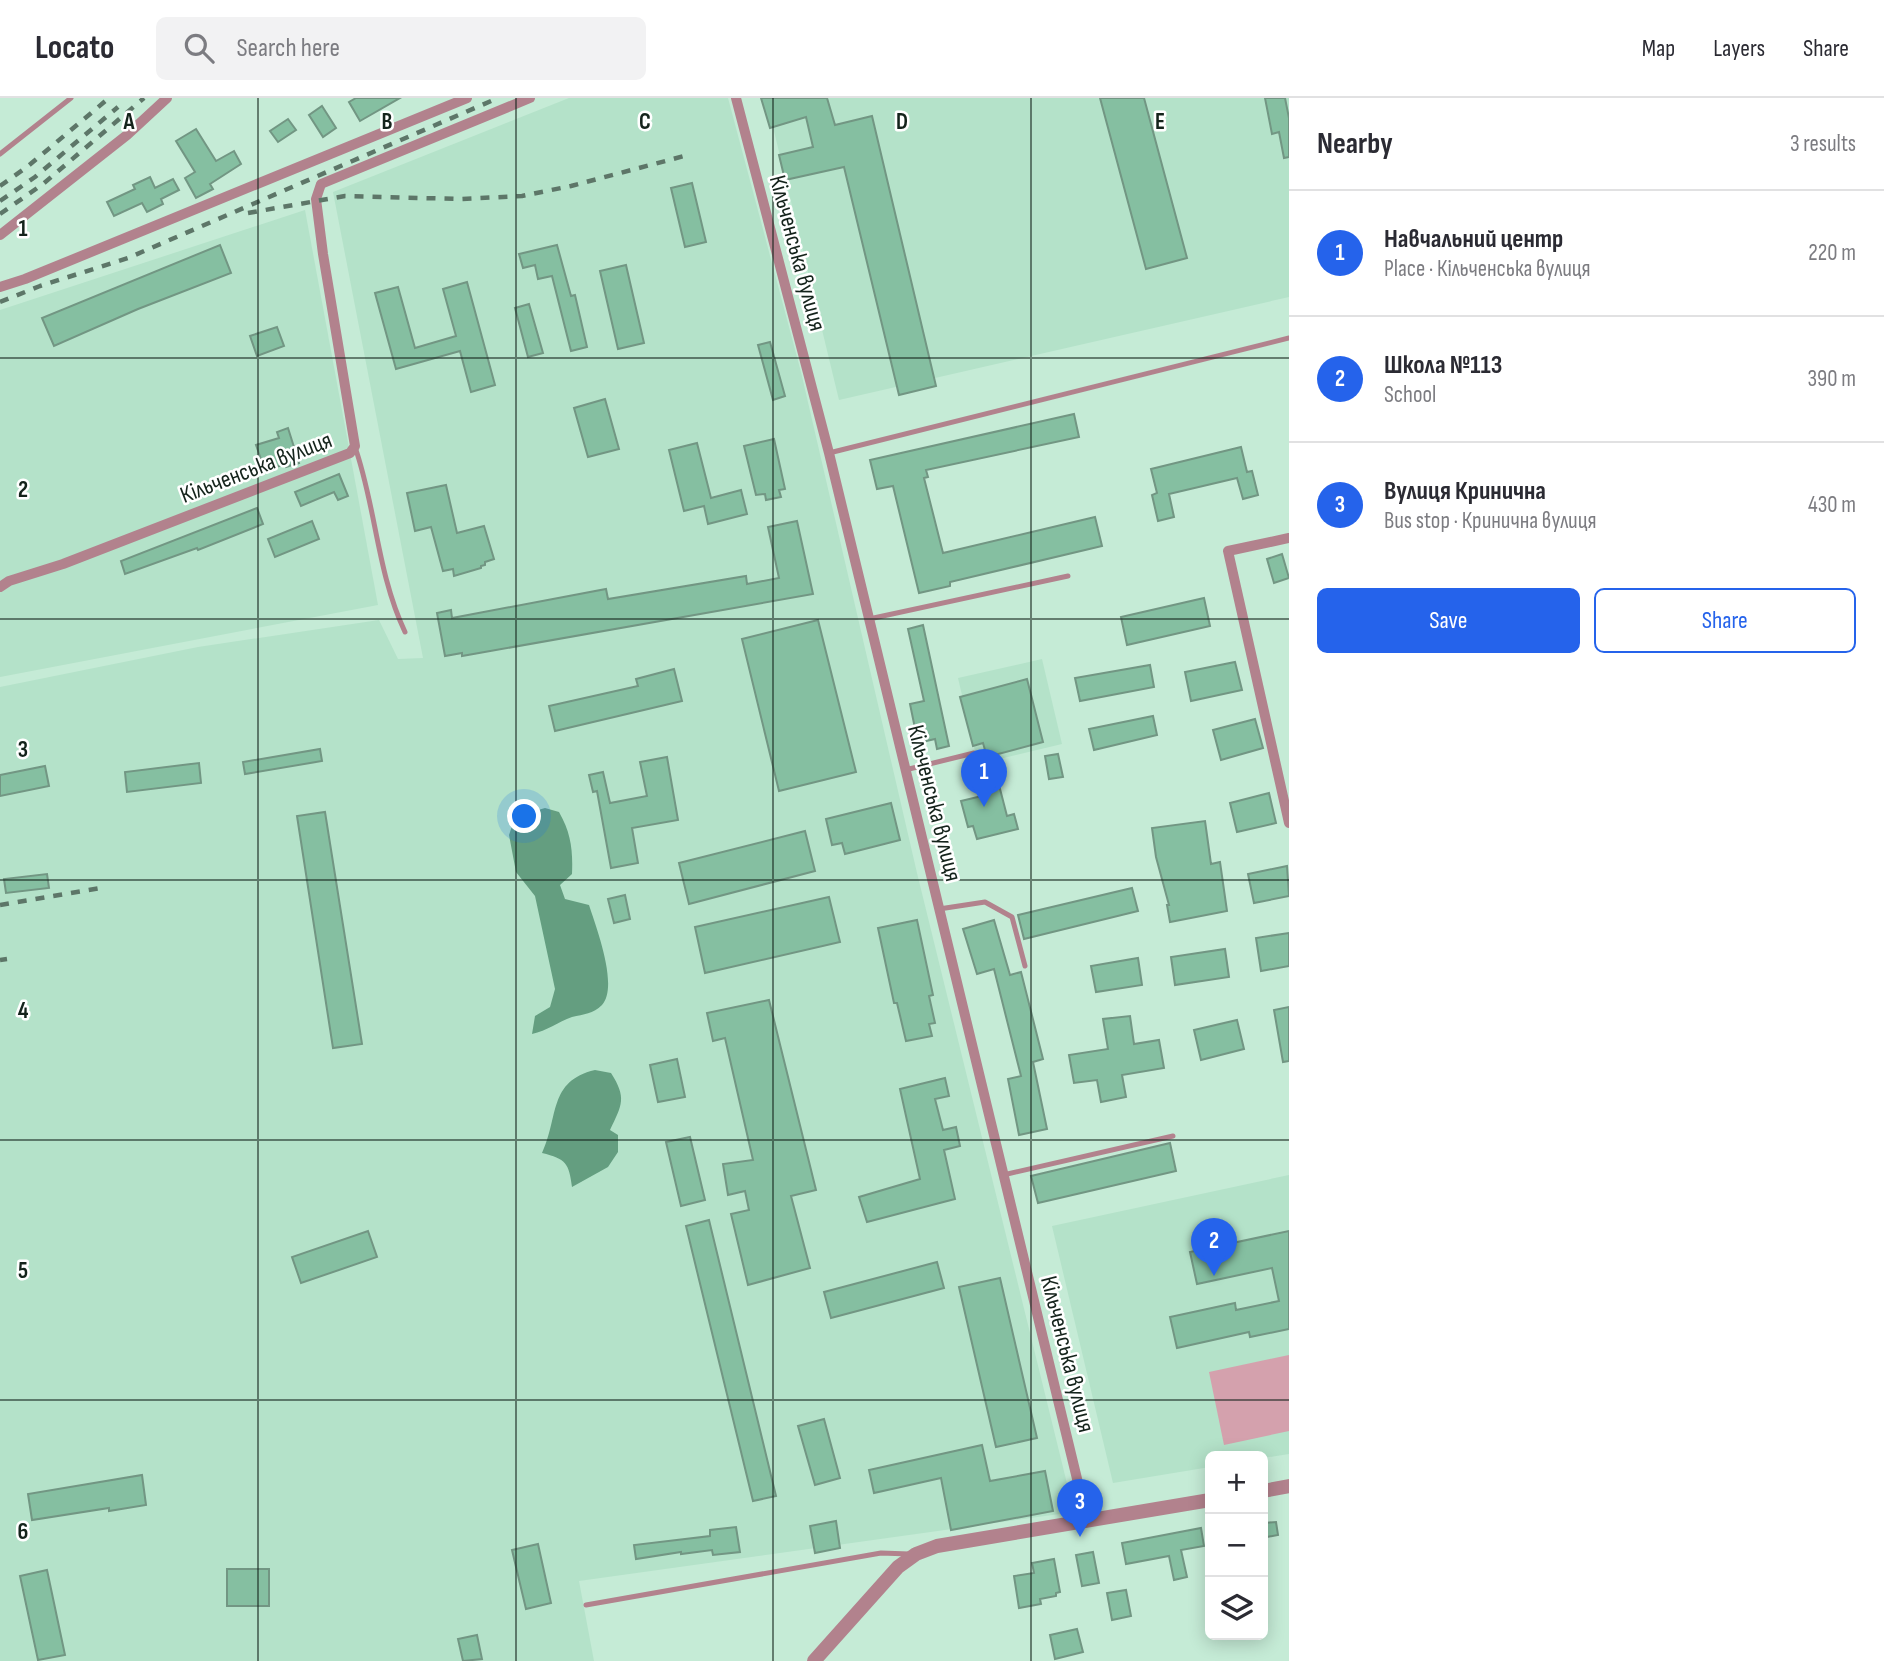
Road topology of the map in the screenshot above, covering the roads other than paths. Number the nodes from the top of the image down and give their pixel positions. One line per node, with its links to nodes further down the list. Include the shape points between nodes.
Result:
1 (71, 98): 6 (lane)
2 (167, 98): 7 (street)
3 (467, 98): 8 (street)
4 (530, 98): 10 (street, Кільченська вулиця, via 321,184 316,200 323,254)
5 (736, 98): 11 (street, Кільченська вулиця)
6 (0, 154)
7 (0, 235)
8 (0, 287)
9 (1289, 338): 11 (lane)
10 (355, 446): 14 (street, Кільченська вулиця, via 350,453 281,481); 16 (lane, via 392,607)
11 (829, 453): 15 (street, Кільченська вулиця)
12 (1289, 538): 20 (street, via 1227,551)
13 (1068, 576): 15 (lane)
14 (0, 587)
15 (869, 619): 19 (street, Кільченська вулиця)
16 (405, 632)
17 (974, 753): 19 (lane)
18 (1289, 769): 20 (street)
19 (905, 770): 22 (street, Кільченська вулиця)
20 (1277, 771): 21 (street)
21 (1289, 822)
22 (939, 909): 23 (lane, via 985,902 1012,917); 25 (street, Кільченська вулиця)
23 (1025, 966)
24 (1173, 1136): 25 (lane)
25 (1003, 1175): 29 (street, Кільченська вулиця)
26 (1289, 1486): 27 (street)
27 (1268, 1490)
28 (1205, 1501): 29 (street)
29 (1087, 1520): 30 (street, via 937,1546)
30 (916, 1554): 31 (lane, via 881,1553); 32 (street, via 898,1567)
31 (586, 1605)
32 (814, 1661)

